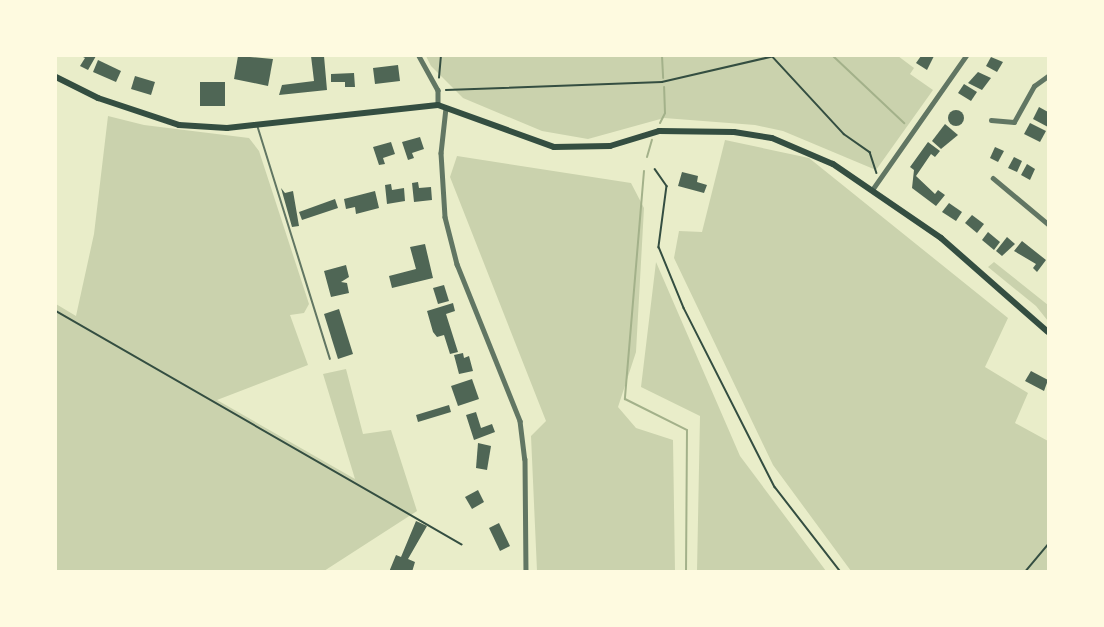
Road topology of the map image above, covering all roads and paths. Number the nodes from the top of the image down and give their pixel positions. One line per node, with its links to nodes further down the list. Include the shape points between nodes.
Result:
1 (419, 56): 8 (street)
2 (441, 56): 8 (path)
3 (766, 56): 4 (path); 8 (path, via 662,82)
4 (773, 56): 15 (path, via 844,134 870,152)
5 (966, 56): 15 (street)
6 (1048, 76): 11 (street, via 1034,86 1014,122)
7 (56, 77): 12 (main road, via 98,98 158,120 227,128)
8 (438, 90): 9 (street)
9 (438, 105): 10 (main road); 12 (main road)
10 (446, 108): 16 (main road, via 554,147 610,146 659,131 734,132 772,138 817,156); 23 (street, via 441,153 445,217 457,264 520,421 525,459)
11 (991, 120)
12 (257, 125): 20 (lane)
13 (655, 169): 24 (path, via 667,186 659,247 684,308 775,487)
14 (993, 178): 17 (street)
15 (879, 179): 16 (street)
16 (872, 190): 19 (main road, via 941,238)
17 (1048, 225)
18 (56, 311): 21 (path)
19 (1048, 332)
20 (330, 358)
21 (462, 544)
22 (1048, 544): 25 (path)
23 (526, 572)
24 (841, 572)
25 (1024, 572)

